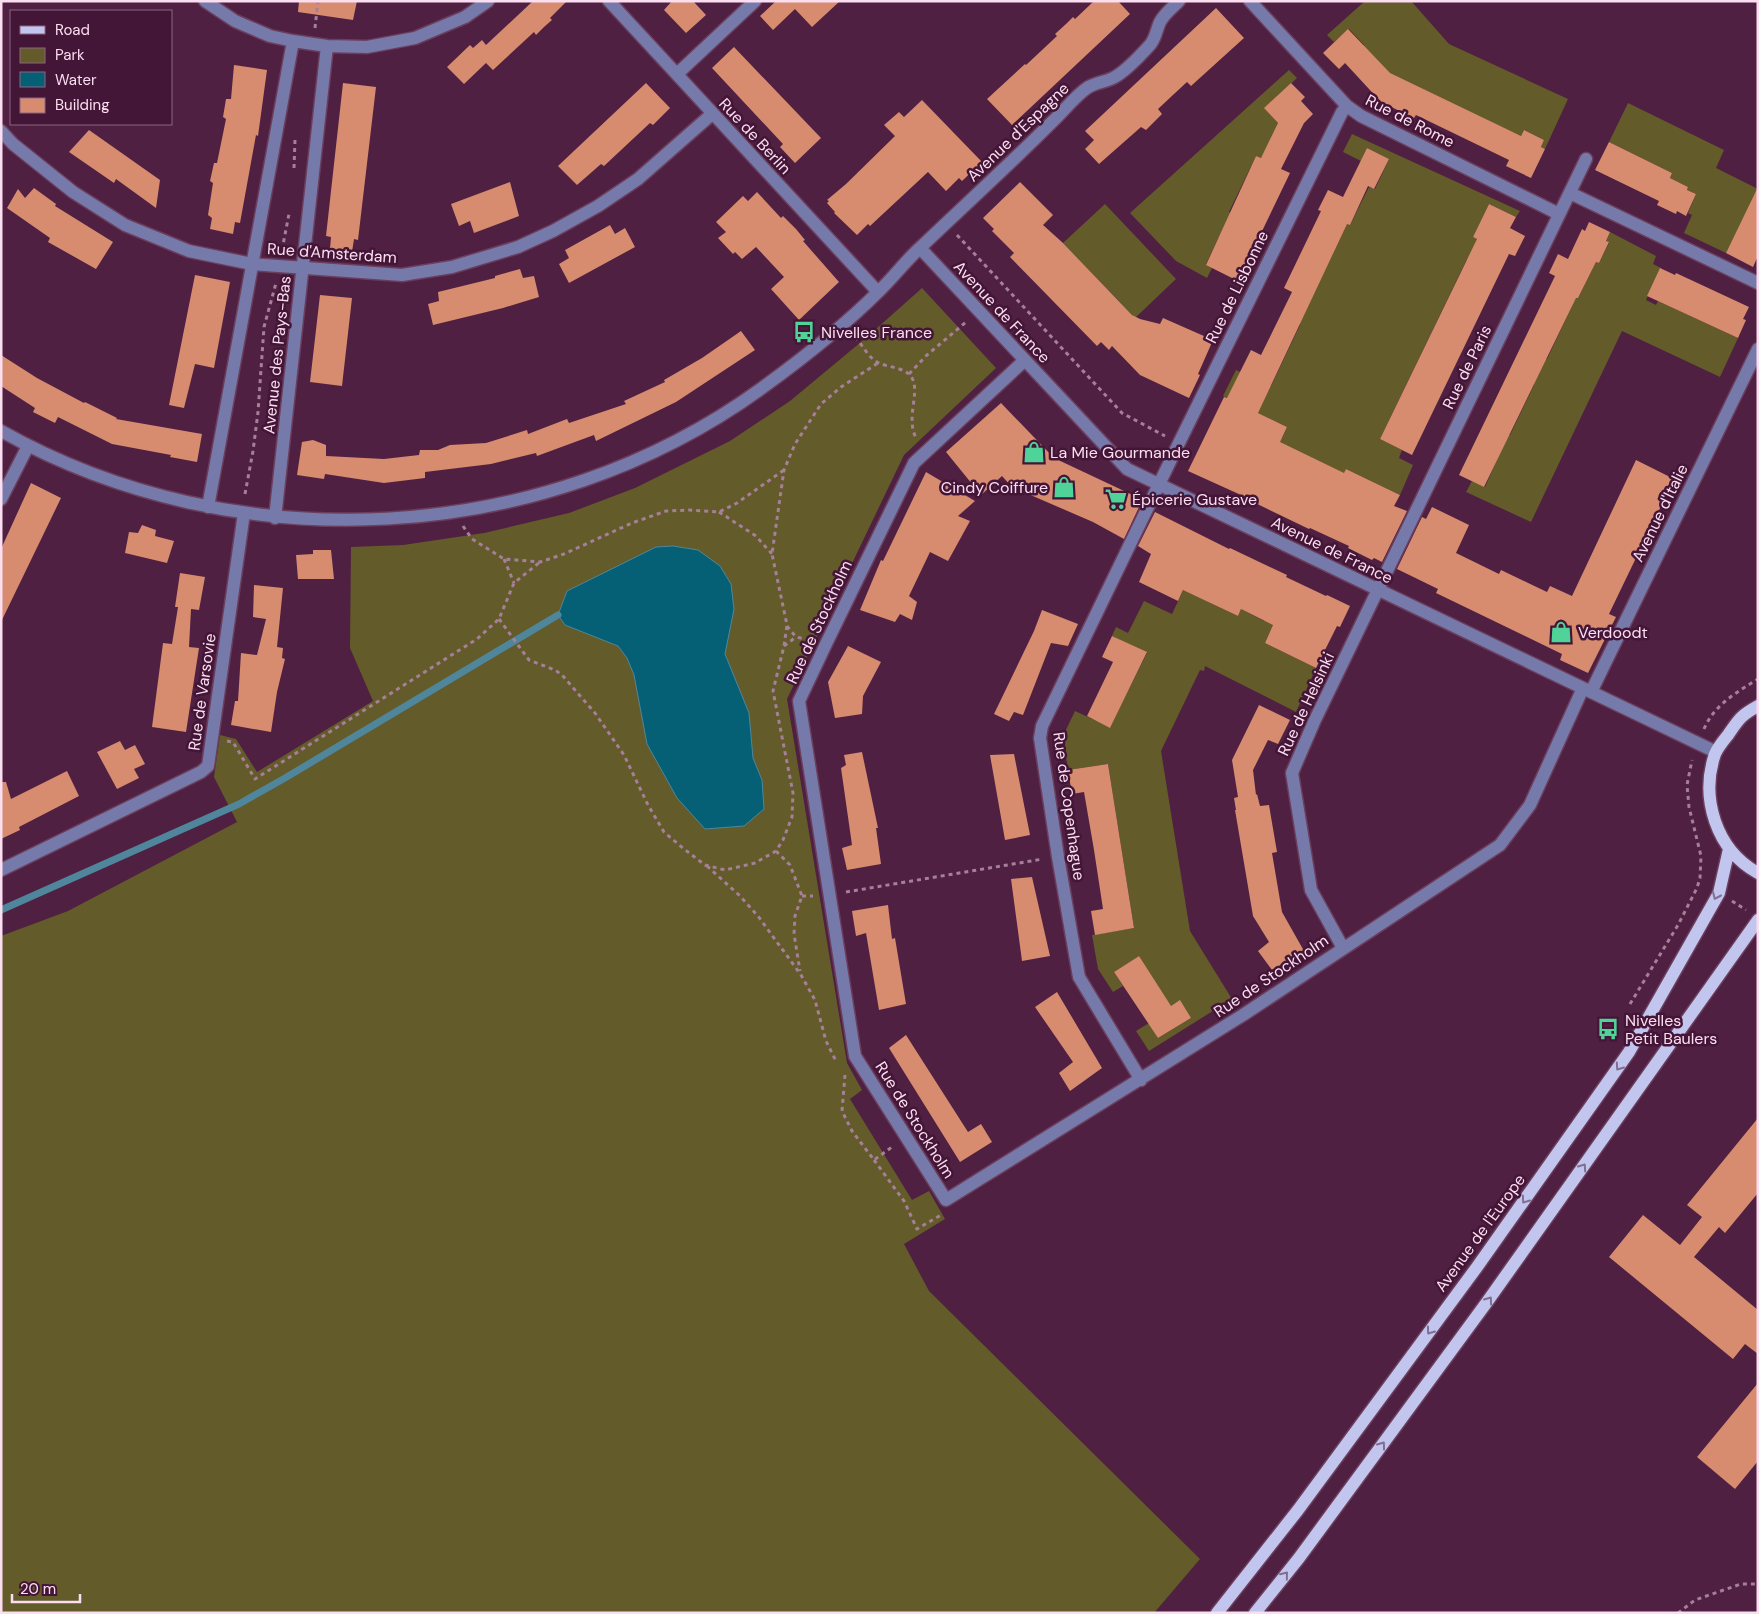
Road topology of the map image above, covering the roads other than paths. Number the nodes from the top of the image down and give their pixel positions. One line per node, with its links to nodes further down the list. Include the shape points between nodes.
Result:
1 (205, 1): 7 (street, via 235,21)
2 (488, 1): 8 (street, via 466,17 415,38 367,47)
3 (608, 1): 9 (street, Rue de Berlin)
4 (755, 1): 9 (street)
5 (1179, 1): 16 (street, Avenue d'Espagne, via 1161,19 1153,43 1116,76 1087,88)
6 (1250, 1): 10 (street, Rue de Rome)
7 (293, 42): 8 (street); 17 (street)
8 (327, 46): 18 (street, Avenue des Pays-Bas)
9 (676, 74): 11 (street, Rue de Berlin)
10 (1347, 106): 15 (street, Rue de Rome, via 1361,116); 25 (street, Rue de Lisbonne)
11 (712, 114): 18 (street, Rue d'Amsterdam, via 638,179 598,206 518,247 452,266 402,275); 20 (street, Rue de Berlin)
12 (1, 131): 17 (street, Rue d'Amsterdam, via 73,192 125,225 189,251)
13 (1586, 159): 14 (street, Rue de Paris)
14 (1570, 192): 15 (street, Rue de Paris); 19 (street)
15 (1559, 214): 30 (street, Rue de Paris)
16 (920, 248): 20 (street, Avenue d'Espagne); 22 (street, Avenue de France)
17 (252, 264): 18 (street, Rue d'Amsterdam); 27 (street)
18 (303, 268): 29 (street, Avenue des Pays-Bas)
19 (1758, 284)
20 (878, 292): 29 (street, Avenue d'Espagne, via 761,389 707,424 594,476 537,496 454,513 353,521)
21 (1758, 349): 31 (street, Avenue d'Italie)
22 (1025, 360): 25 (street, Avenue de France, via 1128,469); 39 (street, Rue de Stockholm, via 914,463 799,701 855,1056 946,1200)
23 (1, 431): 24 (street, Avenue d'Espagne)
24 (28, 446): 26 (street); 27 (street, Avenue d'Espagne, via 144,491)
25 (1159, 484): 30 (street, Avenue de France); 39 (street, Rue de Copenhague, via 1042,726 1040,738 1079,977)
26 (1, 499)
27 (208, 507): 28 (street, Avenue d'Espagne)
28 (244, 513): 29 (street, Avenue d'Espagne); 35 (street, Rue de Varsovie, via 208,766)
29 (275, 518)
30 (1378, 590): 31 (street, Avenue de France); 38 (street, Rue de Helsinki, via 1292,772 1311,890)
31 (1587, 690): 33 (street, Avenue de France); 38 (street, Rue de Stockholm, via 1530,805 1500,845)
32 (1758, 706): 33 (main road, via 1742,715)
33 (1716, 752): 34 (main road, via 1708,783 1713,818)
34 (1729, 849): 36 (main road, via 1748,868); 40 (main road, Avenue de l'Europe, one-way to 40, via 1719,893 1629,1052 1298,1510)
35 (1, 870)
36 (1758, 873)
37 (1758, 920): 41 (main road, one-way to 37, via 1299,1558 1487,1302)
38 (1343, 948): 39 (street, Rue de Stockholm)
39 (1141, 1080)
40 (1217, 1613)
41 (1254, 1613)

